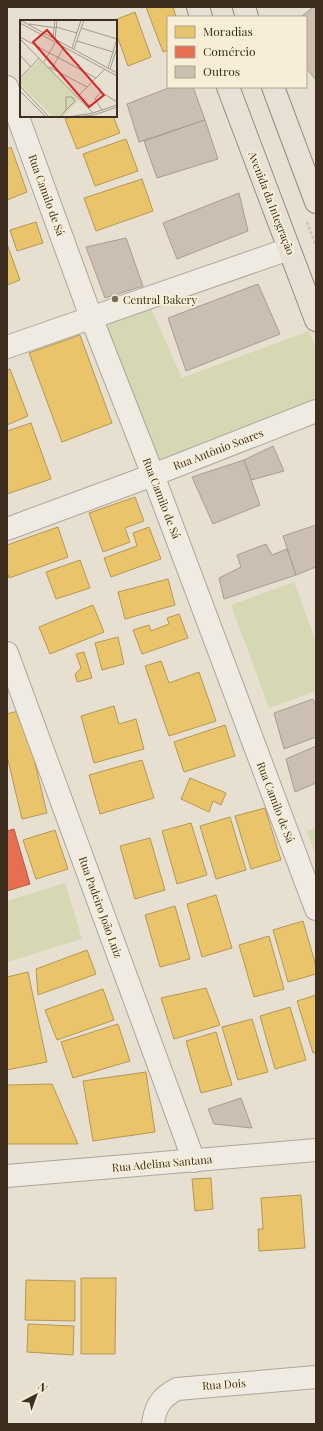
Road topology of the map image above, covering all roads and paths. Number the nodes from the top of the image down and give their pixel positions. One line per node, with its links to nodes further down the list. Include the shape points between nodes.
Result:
1 (7, 87): 7 (street, Rua Camilo de Sá)
2 (228, 88): 6 (main road, Avenida da Integração)
3 (273, 88): 4 (main road)
4 (310, 166): 5 (main road)
5 (316, 202)
6 (289, 249): 7 (street); 8 (main road, Avenida da Integração)
7 (91, 317): 9 (street); 11 (street, Rua Camilo de Sá)
8 (316, 320)
9 (7, 348)
10 (316, 411): 11 (street, Rua Antônio Soares)
11 (153, 475): 12 (street, Rua Antônio Soares); 14 (street, Rua Camilo de Sá)
12 (7, 529)
13 (7, 653): 16 (street, Rua Padeiro João Luiz)
14 (316, 909)
15 (316, 1150): 16 (street, Rua Adelina Santana)
16 (194, 1161): 17 (street, Rua Adelina Santana)
17 (7, 1176)
18 (316, 1377): 19 (street, Rua Dois, via 177,1389 166,1394 154,1416)
19 (153, 1424)

